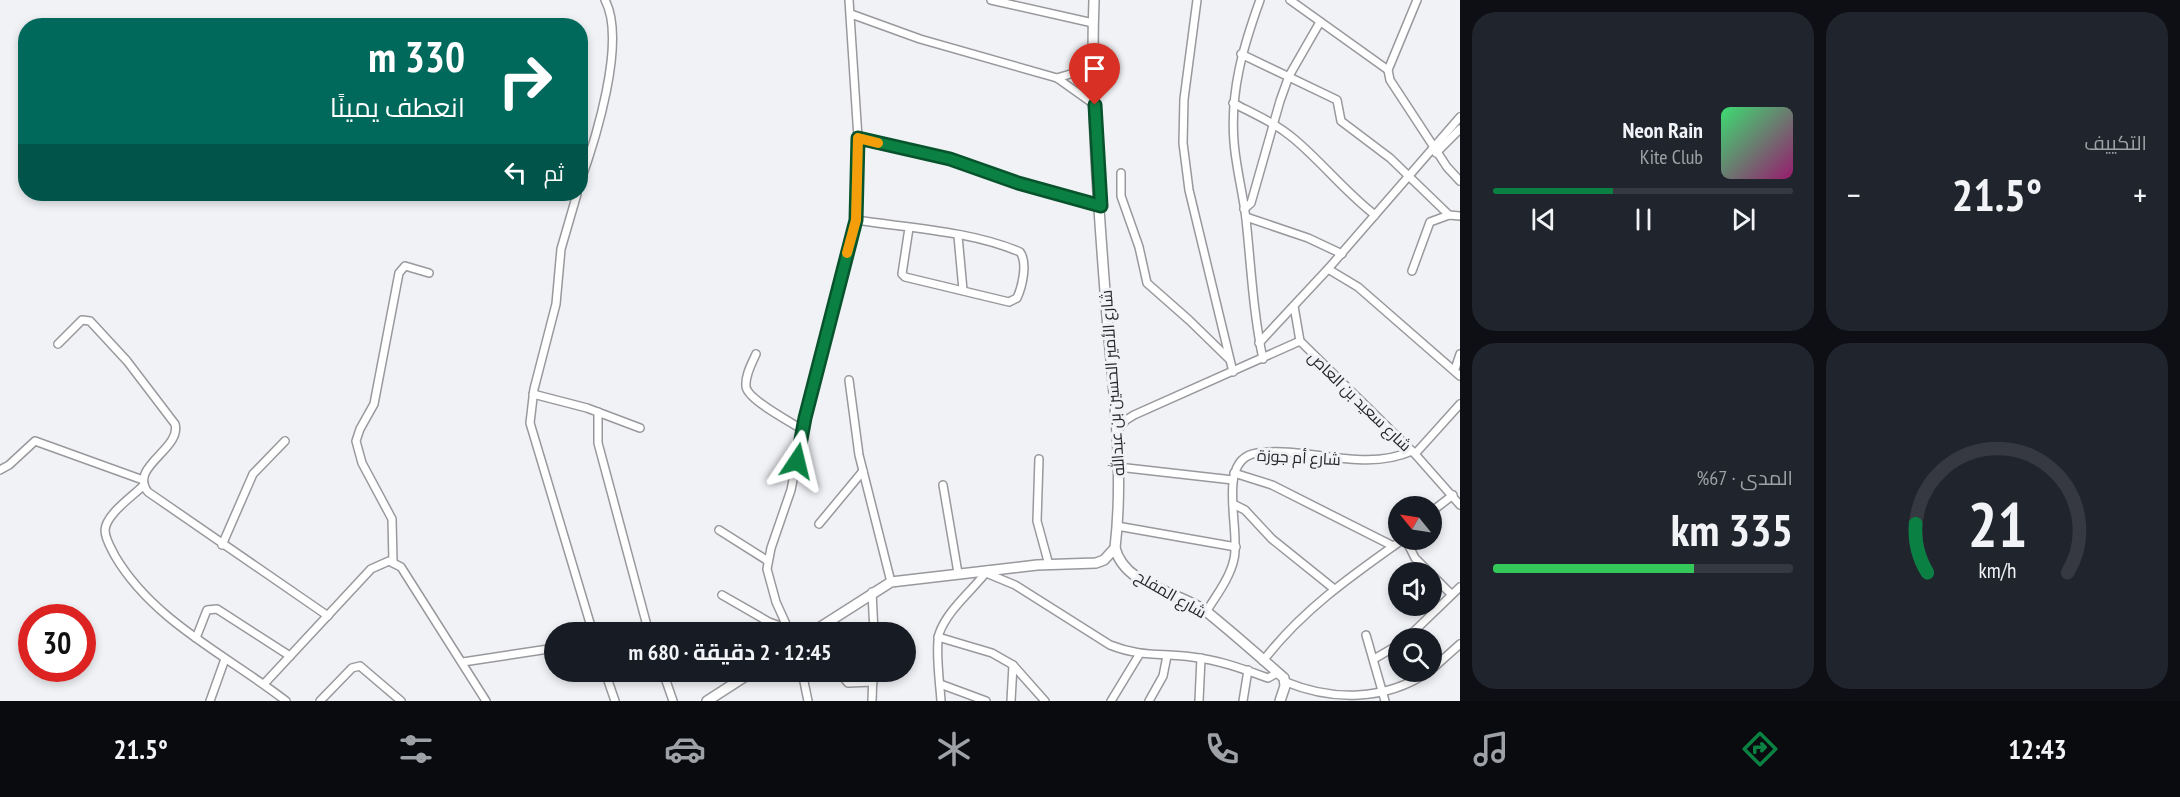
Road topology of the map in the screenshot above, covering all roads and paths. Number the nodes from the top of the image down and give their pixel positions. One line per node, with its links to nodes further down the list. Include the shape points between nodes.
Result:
1 (605, 0): 26 (street, via 610,20 607,88)
2 (849, 0): 9 (street)
3 (991, 0): 11 (street)
4 (1094, 0): 11 (street, شارع الأمير الحسين بن عبدالله)
5 (1197, 0): 52 (street, via 1184,99 1184,143 1189,190)
6 (1260, 0): 13 (street)
7 (1290, 0): 10 (street)
8 (1417, 0): 14 (street)
9 (851, 14): 16 (street, via 920,39); 22 (street)
10 (1320, 22): 14 (street); 15 (street)
11 (1093, 23): 12 (street, شارع الأمير الحسين بن عبدالله)
12 (1094, 52): 16 (street, via 1077,72); 18 (street, شارع الأمير الحسين بن عبدالله)
13 (1241, 54): 15 (street); 17 (street)
14 (1388, 70): 23 (street, via 1397,94)
15 (1289, 76): 20 (street); 28 (street, via 1337,100 1341,121)
16 (1057, 78): 18 (street)
17 (1233, 103): 20 (street); 32 (street, via 1234,149)
18 (1095, 105): 31 (street, شارع الأمير الحسين بن عبدالله)
19 (1460, 117): 23 (street)
20 (1272, 123): 32 (street, via 1251,203); 33 (street)
21 (1460, 129): 24 (street)
22 (858, 138): 31 (street, via 950,159); 37 (street)
23 (1433, 145): 24 (street); 25 (street)
24 (1438, 152): 25 (street); 29 (street)
25 (1423, 160): 28 (street)
26 (588, 161)
27 (1121, 172): 52 (street, via 1121,196 1147,283)
28 (1410, 175): 33 (street); 34 (street)
29 (1460, 181)
30 (575, 201): 56 (street, via 564,234 556,304)
31 (1101, 206): 61 (street, شارع الأمير الحسين بن عبدالله)
32 (1244, 209): 36 (street)
33 (1375, 215): 40 (street)
34 (1449, 215): 35 (street); 42 (street, via 1433,219 1427,226)
35 (1460, 216)
36 (1246, 217): 40 (street); 47 (street)
37 (856, 220): 38 (street); 60 (street)
38 (909, 228): 39 (street); 44 (street, via 902,274 909,279)
39 (958, 236): 44 (street); 44 (street, via 1013,249 1024,258 1014,302)
40 (1342, 254): 41 (street)
41 (1328, 269): 45 (street); 54 (street, via 1359,287)
42 (1412, 271)
43 (429, 273): 85 (street, via 405,266 399,273 374,404 356,441 362,463 392,519)
44 (963, 290)
45 (1294, 306): 46 (street); 47 (street)
46 (1300, 341): 51 (street, شارع سعيد بن العاص); 63 (street, شارع سعيد بن العاص)
47 (1259, 343): 51 (street)
48 (58, 344): 69 (street, via 82,320 90,321 127,361 175,424 175,436)
49 (756, 354): 60 (street, via 746,390 752,398)
50 (1460, 354): 54 (street)
51 (1263, 359): 53 (street, شارع سعيد بن العاص)
52 (1229, 360): 53 (street)
53 (1233, 372): 61 (street, شارع سعيد بن العاص, via 1126,420)
54 (1457, 372)
55 (849, 380): 67 (street)
56 (533, 394): 58 (street); 99 (street, via 533,438)
57 (1460, 404): 63 (street)
58 (598, 412): 59 (street); 100 (street, via 598,443)
59 (640, 428)
60 (803, 430): 84 (street, via 791,490)
61 (1118, 430): 65 (street, شارع الأمير الحسين بن عبدالله)
62 (285, 441): 79 (street, via 253,474)
63 (1413, 452): 68 (street, شارع أم جوزة, via 1386,459 1357,460 1264,452 1241,459); 71 (street, شارع سعيد بن العاص)
64 (1039, 459): 87 (street, via 1037,520)
65 (1118, 467): 68 (street); 76 (street, شارع الأمير الحسين بن عبدالله)
66 (0, 470): 69 (street, via 35,441)
67 (863, 471): 75 (street); 90 (street)
68 (1233, 477): 72 (street); 78 (street, via 1272,485)
69 (143, 483): 79 (street, via 148,492); 108 (street, via 110,518 106,537 132,581 160,612)
70 (943, 485): 89 (street)
71 (1453, 495): 73 (street); 74 (street, شارع سعيد بن العاص)
72 (1233, 504): 80 (street); 93 (street, via 1245,510 1272,539)
73 (1442, 504)
74 (1460, 505)
75 (819, 524)
76 (1117, 526): 80 (street); 81 (street, شارع الأمير الحسين بن عبدالله)
77 (718, 530): 84 (street)
78 (1388, 543)
79 (222, 545): 98 (street)
80 (1236, 547): 97 (street, via 1227,578)
81 (1116, 548): 87 (street, via 1096,563); 97 (street, شارع المفلح, via 1121,562 1140,578)
82 (1388, 550): 93 (street)
83 (1410, 550): 86 (street)
84 (768, 561): 102 (street, via 770,585)
85 (393, 562): 98 (street, via 383,562 371,569); 120 (street, via 401,567)
86 (1419, 562)
87 (1049, 565): 88 (street)
88 (987, 572): 89 (street); 107 (street, via 943,625); 112 (street, via 1110,645)
89 (958, 573): 90 (street)
90 (891, 582): 94 (street)
91 (1442, 585): 95 (street)
92 (1460, 587): 95 (street)
93 (1333, 588): 119 (street)
94 (872, 592): 103 (street); 104 (street)
95 (1451, 594): 105 (street)
96 (722, 595): 101 (street)
97 (1206, 612): 119 (street, شارع المفلح)
98 (328, 616): 113 (street)
99 (590, 622)
100 (646, 622)
101 (769, 622)
102 (785, 622)
103 (827, 622)
104 (873, 622)
105 (1417, 628)
106 (1366, 635): 117 (street)
107 (938, 637): 121 (street, via 978,647); 133 (street)
108 (196, 638): 113 (street, via 207,610 217,609); 116 (street)
109 (1460, 644): 118 (street)
110 (544, 650): 120 (street)
111 (1388, 651): 117 (street)
112 (1139, 655): 114 (street); 150 (street)
113 (290, 656): 132 (street)
114 (1167, 656): 115 (street); 151 (street, via 1163,676)
115 (1201, 658): 122 (street); 152 (street)
116 (225, 659): 132 (street); 136 (street)
117 (1374, 659): 134 (street)
118 (1442, 660)
119 (1263, 661): 123 (street, شارع المفلح)
120 (463, 663): 140 (street)
121 (1012, 665): 148 (street); 149 (street)
122 (1248, 670): 123 (street, via 1268,678); 153 (street)
123 (1276, 673): 130 (street, شارع المفلح)
124 (608, 682): 141 (street)
125 (666, 682): 142 (street)
126 (736, 682): 143 (street)
127 (804, 682): 144 (street)
128 (847, 682): 129 (street)
129 (873, 682): 145 (street)
130 (1286, 682): 135 (street, via 1312,695); 154 (street)
131 (1414, 682): 134 (street)
132 (264, 684): 137 (street)
133 (940, 684): 146 (street); 147 (street)
134 (1384, 697): 135 (street)
135 (1363, 700)
136 (210, 701)
137 (286, 701)
138 (320, 701): 139 (street, via 352,668 360,666)
139 (401, 701)
140 (486, 701)
141 (615, 701)
142 (673, 701)
143 (707, 701)
144 (808, 701)
145 (872, 701)
146 (941, 701)
147 (986, 701)
148 (1011, 701)
149 (1044, 701)
150 (1112, 701)
151 (1149, 701)
152 (1199, 701)
153 (1243, 701)
154 (1280, 701)

